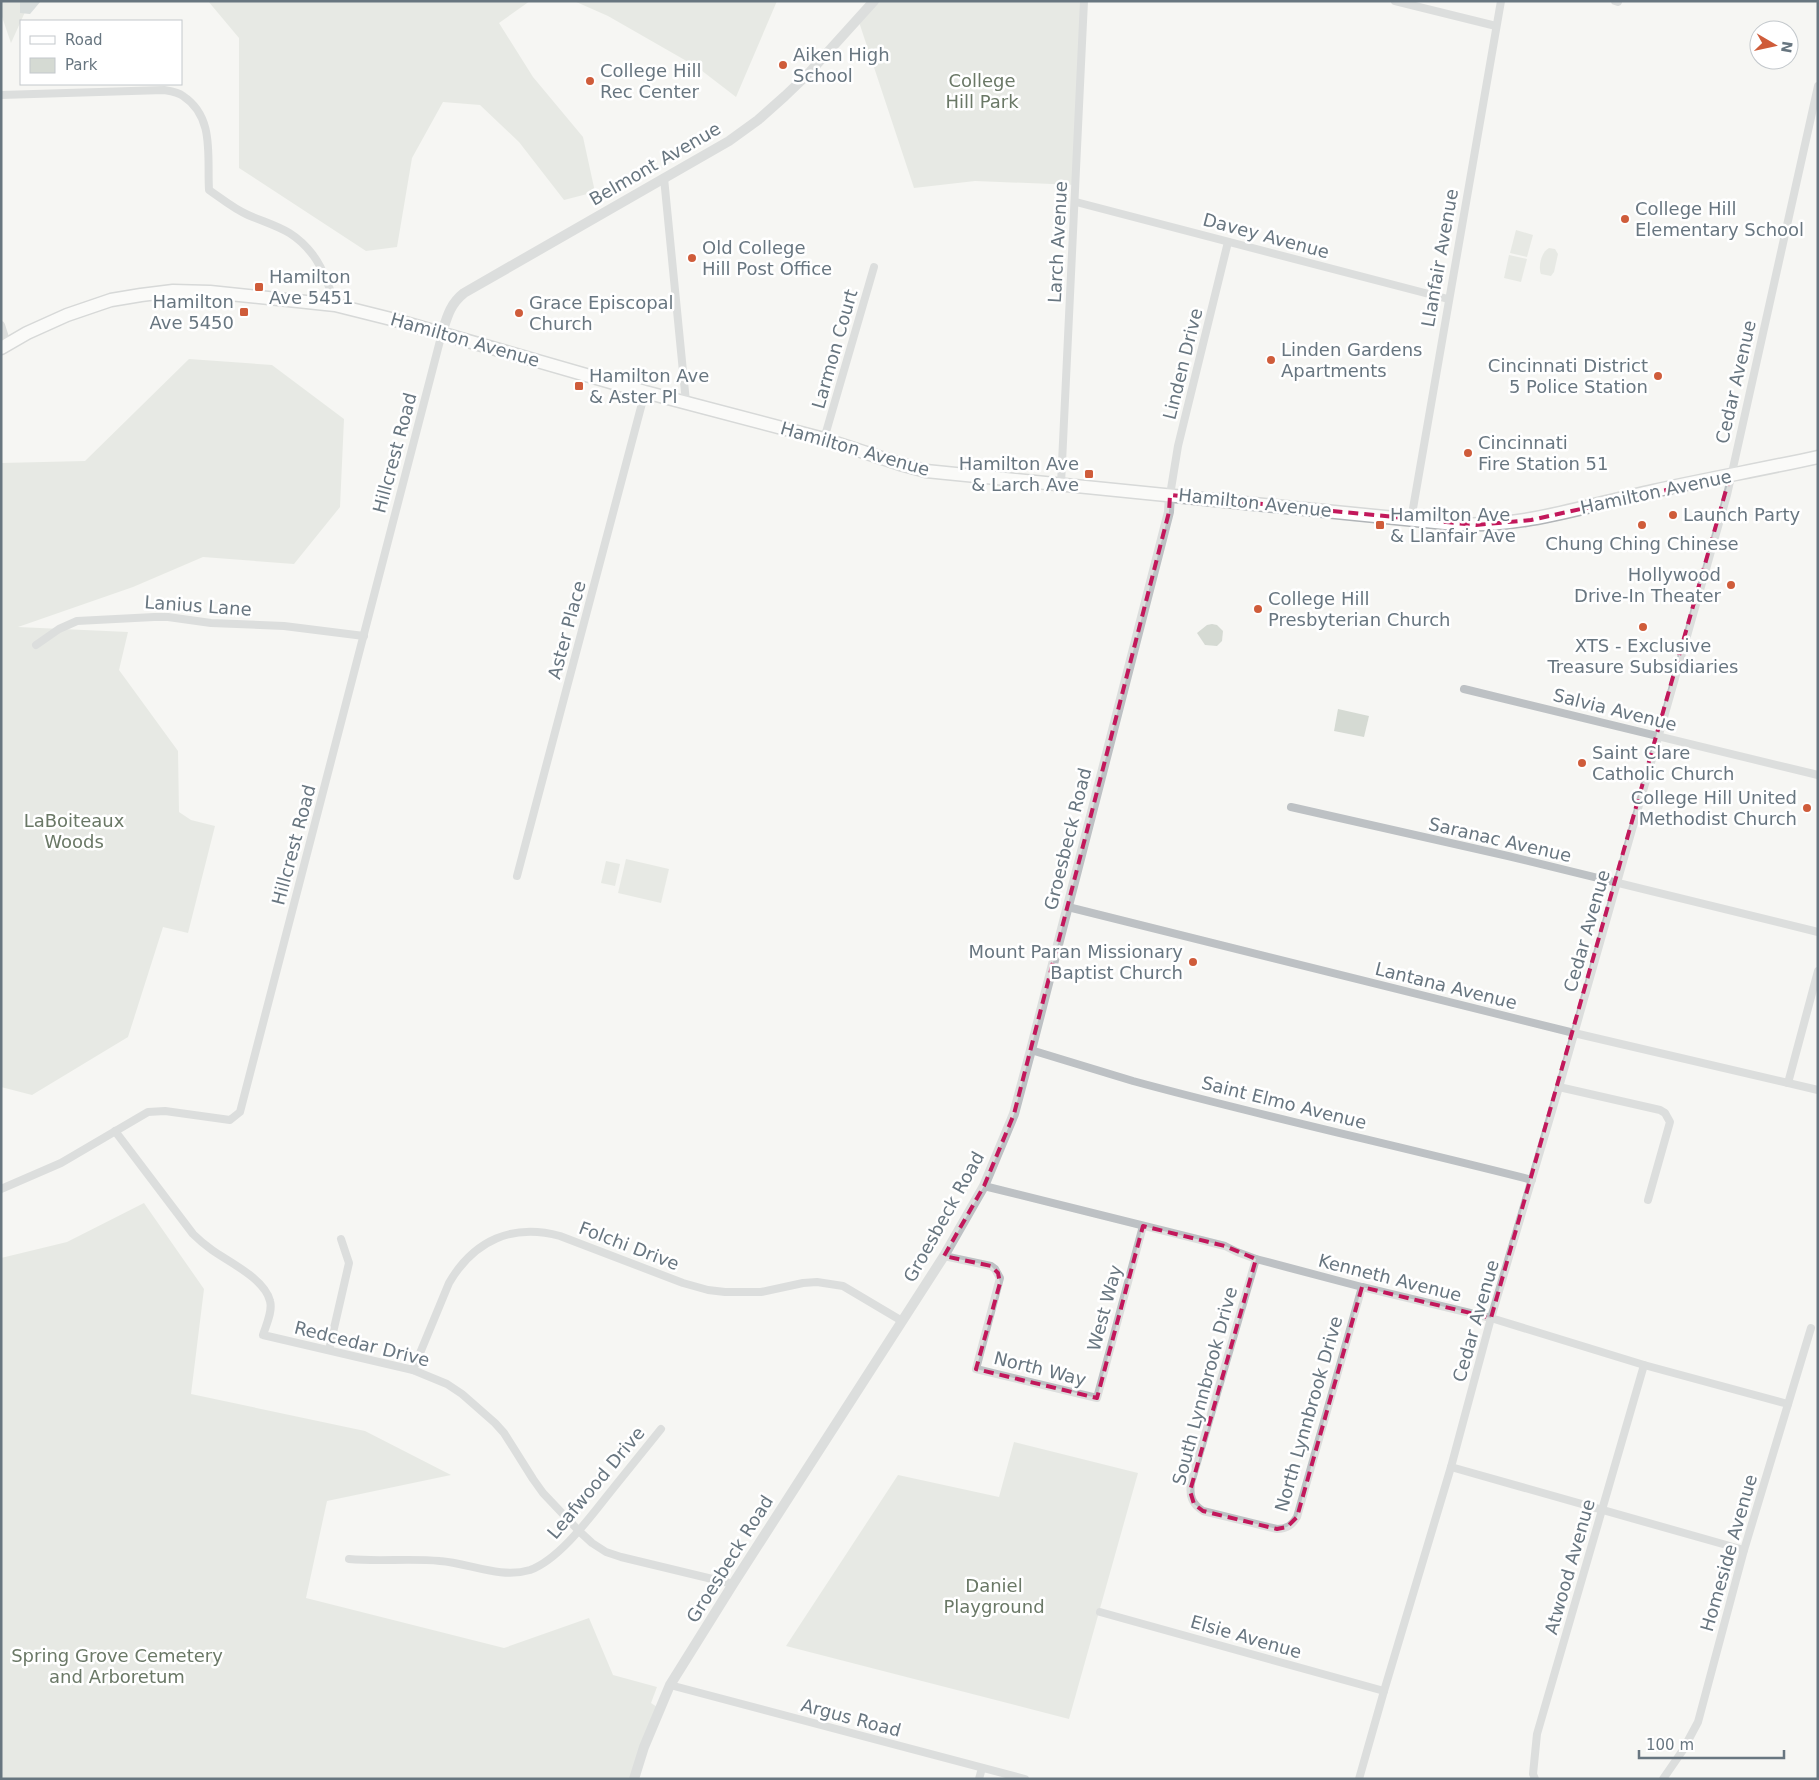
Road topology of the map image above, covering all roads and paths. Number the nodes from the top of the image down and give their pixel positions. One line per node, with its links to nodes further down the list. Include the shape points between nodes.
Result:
1 (874, 1): 8 (street, Belmont Avenue, via 808,74 758,120 729,141)
2 (1084, 1): 9 (street, Larch Avenue)
3 (1394, 1): 5 (street)
4 (1501, 1): 5 (street, Llanfair Avenue)
5 (1496, 26): 12 (street, Llanfair Avenue)
6 (1818, 86): 21 (street, Cedar Avenue)
7 (1, 95): 13 (street, via 164,90 181,94 202,114 206,126 209,190 235,208 286,230 301,241 314,257)
8 (664, 178): 15 (street, Belmont Avenue, via 464,293 448,313); 18 (street)
9 (1076, 202): 10 (street, Davey Avenue); 22 (street, Larch Avenue)
10 (1228, 242): 12 (street, Davey Avenue); 23 (street, Linden Drive, via 1178,446)
11 (874, 267): 19 (street, Larmon Court)
12 (1448, 300): 24 (street, Llanfair Avenue)
13 (335, 305): 15 (main road, Hamilton Avenue); 16 (main road, Hamilton Avenue, via 210,292 174,291 141,295 87,307 47,323)
14 (1, 325): 16 (street)
15 (442, 333): 17 (main road, Hamilton Avenue); 25 (street, Hillcrest Road)
16 (4, 346)
17 (645, 392): 18 (main road, Hamilton Avenue); 31 (street, Aster Place)
18 (686, 402): 19 (main road, Hamilton Avenue)
19 (824, 439): 22 (main road, Hamilton Avenue, via 926,471)
20 (1818, 457): 21 (main road, Hamilton Avenue)
21 (1730, 476): 24 (main road, Hamilton Avenue, via 1515,522 1476,525); 28 (street, Cedar Avenue)
22 (1061, 484): 23 (main road, Hamilton Avenue)
23 (1170, 494): 24 (main road, Hamilton Avenue); 33 (street, Groesbeck Road, via 1169,512)
24 (1411, 520)
25 (364, 636): 26 (street, Lanius Lane, via 284,626 154,617 77,621); 41 (street, Hillcrest Road, via 240,1112 230,1120 165,1110 148,1112)
26 (36, 645)
27 (1464, 688): 28 (street, Salvia Avenue)
28 (1658, 736): 29 (street, Salvia Avenue); 32 (street, Cedar Avenue)
29 (1818, 775)
30 (1291, 807): 32 (street, Saranac Avenue)
31 (517, 876)
32 (1616, 882): 34 (street, Saranac Avenue); 36 (street, Cedar Avenue)
33 (1068, 908): 36 (street, Lantana Avenue); 37 (street, Groesbeck Road)
34 (1818, 932)
35 (1818, 971): 38 (street)
36 (1574, 1033): 38 (street, Lantana Avenue); 39 (street, Cedar Avenue)
37 (1031, 1050): 42 (street, Saint Elmo Avenue, via 1182,1094); 43 (street, Groesbeck Road, via 1014,1114)
38 (1788, 1083): 40 (street, Lantana Avenue)
39 (1559, 1087): 42 (street, Cedar Avenue); 45 (street, via 1665,1113 1670,1122)
40 (1818, 1090)
41 (115, 1131): 44 (street, Hillcrest Road, via 61,1163); 54 (street, Redcedar Drive, via 193,1234 265,1288 271,1302 263,1335)
42 (1532, 1180): 51 (street, Cedar Avenue)
43 (984, 1186): 46 (street, Kenneth Avenue); 48 (street, Groesbeck Road)
44 (1, 1189)
45 (1648, 1200)
46 (1143, 1226): 49 (street, Kenneth Avenue, via 1225,1246); 57 (street, West Way)
47 (341, 1239): 54 (street, via 349,1262)
48 (944, 1256): 52 (street, Groesbeck Road); 57 (street, North Way, via 991,1266 1000,1278 976,1369)
49 (1256, 1259): 50 (street, Kenneth Avenue); 62 (street, South Lynnbrook Drive, via 1190,1490 1191,1498 1200,1509)
50 (1362, 1287): 51 (street, Kenneth Avenue); 62 (street, North Lynnbrook Drive, via 1297,1517 1281,1529)
51 (1492, 1318): 55 (street, Kenneth Avenue); 60 (street, Cedar Avenue)
52 (902, 1321): 56 (street, Folchi Drive, via 847,1288 830,1283 803,1283 748,1293 708,1290 560,1236 547,1232 520,1232 486,1243 456,1271); 66 (street, Groesbeck Road)
53 (1811, 1328): 58 (street, Homeside Avenue)
54 (329, 1350): 56 (street, Redcedar Drive)
55 (1644, 1365): 58 (street, Kenneth Avenue); 61 (street, Atwood Avenue)
56 (413, 1370): 63 (street, Redcedar Drive, via 447,1384 495,1423 532,1479)
57 (1097, 1398)
58 (1788, 1404): 64 (street, Homeside Avenue)
59 (661, 1429): 63 (street, Leafwood Drive)
60 (1451, 1467): 61 (street); 69 (street, Cedar Avenue)
61 (1602, 1510): 64 (street); 75 (street, Atwood Avenue, via 1537,1734)
62 (1238, 1520)
63 (579, 1531): 65 (street, Leafwood Drive, via 544,1563 514,1573 441,1561); 66 (street, Redcedar Drive, via 606,1552)
64 (1744, 1550): 76 (street, Homeside Avenue, via 1698,1722)
65 (348, 1559)
66 (732, 1584): 68 (street, Groesbeck Road)
67 (1100, 1612): 69 (street, Elsie Avenue)
68 (670, 1685): 70 (street, Argus Road); 71 (street, Groesbeck Road)
69 (1384, 1691): 74 (street, Cedar Avenue)
70 (982, 1768): 72 (street); 73 (street, Argus Road)
71 (634, 1779)
72 (979, 1779)
73 (1025, 1779)
74 (1359, 1779)
75 (1535, 1779)
76 (1662, 1779)

